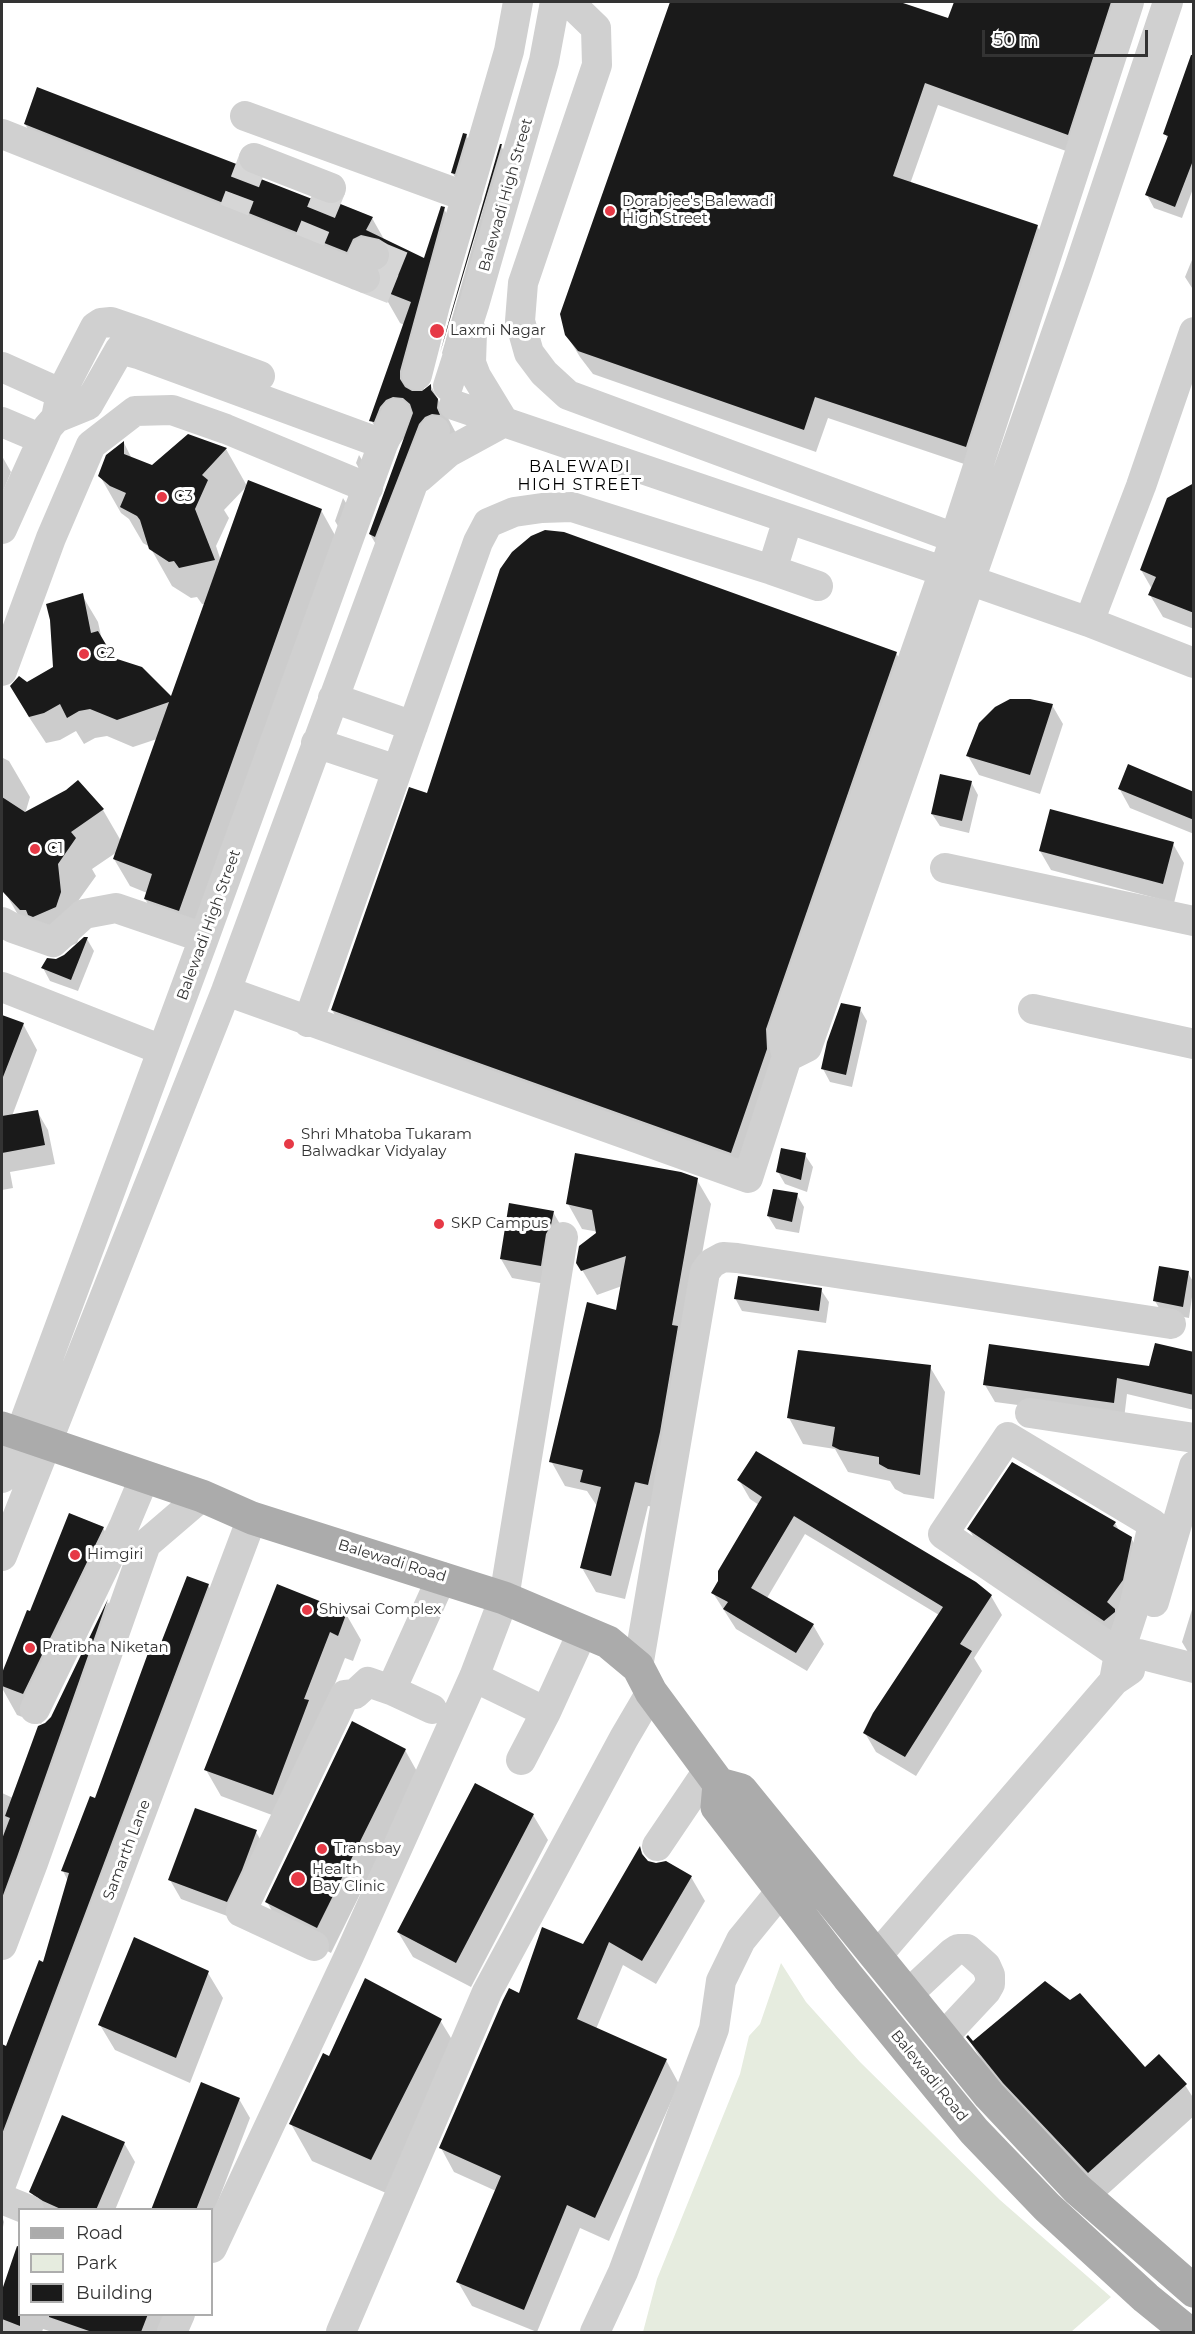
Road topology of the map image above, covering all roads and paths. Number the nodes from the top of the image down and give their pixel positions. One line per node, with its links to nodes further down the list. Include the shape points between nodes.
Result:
1 (518, 2): 10 (street, via 509,51)
2 (555, 2): 14 (street, Balewadi High Street, via 544,61)
3 (569, 2): 30 (street, via 596,28 597,65 523,284 520,321 529,353 568,395)
4 (1129, 2): 11 (street)
5 (1168, 2): 13 (street)
6 (245, 116): 10 (street)
7 (2, 134): 12 (street)
8 (254, 159): 9 (street)
9 (331, 188)
10 (466, 197): 19 (street)
11 (1045, 260): 13 (street); 30 (street)
12 (365, 269)
13 (1078, 271): 32 (street)
14 (474, 305): 20 (street, Balewadi High Street); 23 (street, via 471,363)
15 (101, 323): 17 (street); 21 (street, via 95,327); 24 (street, via 111,322 143,333)
16 (1194, 332): 34 (street)
17 (120, 349): 21 (street, via 88,405); 24 (street)
18 (2, 367): 21 (street)
19 (417, 375): 20 (street, via 435,376); 24 (street, via 398,390)
20 (451, 396): 23 (street); 25 (street, via 448,421)
21 (53, 417): 22 (street); 29 (street)
22 (2, 422)
23 (504, 422): 26 (street, via 449,452); 28 (street)
24 (390, 428): 25 (street); 27 (street, Balewadi High Street)
25 (435, 431): 26 (street)
26 (412, 486): 37 (street)
27 (368, 488): 36 (street, via 172,410 135,411 91,445 51,538); 44 (street, Balewadi High Street)
28 (788, 519): 31 (street); 32 (street)
29 (2, 529)
30 (955, 538): 32 (street)
31 (772, 570): 33 (street); 38 (street, via 572,507 514,512 488,523)
32 (957, 576): 34 (street); 48 (street, via 807,1047 787,1057 748,1178)
33 (818, 586)
34 (1089, 622): 35 (street)
35 (1194, 663)
36 (2, 671)
37 (333, 698): 38 (street); 39 (street)
38 (413, 726): 40 (street)
39 (316, 742): 40 (street); 46 (street)
40 (397, 770): 48 (street)
41 (945, 868): 42 (street)
42 (1194, 921)
43 (2, 922): 44 (street, via 53,942 84,914 116,908)
44 (204, 938): 50 (street, Balewadi High Street)
45 (2, 987): 50 (street)
46 (226, 991): 48 (street); 54 (street)
47 (1032, 1009): 49 (street)
48 (308, 1022)
49 (1194, 1044)
50 (162, 1050): 54 (street, Balewadi High Street)
51 (563, 1237): 63 (street)
52 (1171, 1324): 68 (street, via 737,1258 723,1257 712,1263 705,1272)
53 (1030, 1413): 55 (street)
54 (23, 1435): 57 (main road, Balewadi Road); 58 (street); 61 (street)
55 (1194, 1438)
56 (1194, 1466): 65 (street)
57 (145, 1476): 59 (main road, Balewadi Road); 70 (street)
58 (2, 1478)
59 (202, 1496): 60 (main road, Balewadi Road); 77 (street, via 146,1544)
60 (252, 1518): 62 (main road, Balewadi Road); 82 (street, Samarth Lane)
61 (2, 1556)
62 (442, 1577): 63 (main road, Balewadi Road); 69 (street)
63 (504, 1598): 64 (main road, Balewadi Road); 67 (street)
64 (583, 1631): 68 (main road, Balewadi Road, via 608,1642); 72 (street)
65 (1124, 1663): 65 (street, via 1153,1524 1008,1437 943,1534); 66 (street); 79 (street)
66 (1194, 1668)
67 (474, 1677): 72 (street); 85 (street)
68 (645, 1680): 74 (main road, Balewadi Road); 90 (street, via 624,1738 487,1992)
69 (391, 1690): 71 (street); 78 (street, via 368,1682 355,1694 345,1695 242,1912)
70 (34, 1709)
71 (432, 1709)
72 (546, 1712): 73 (street)
73 (521, 1760)
74 (714, 1776): 75 (street); 76 (main road, Balewadi Road, via 717,1807); 79 (main road, Balewadi Road, via 741,1790)
75 (657, 1846)
76 (781, 1891): 88 (main road, Balewadi Road, via 974,2131 1047,2207 1146,2298); 91 (street, via 741,1940 721,1982 714,2029 623,2272)
77 (2, 1945)
78 (314, 1946)
79 (876, 1957): 80 (main road, Balewadi Road)
80 (907, 1995): 81 (main road, Balewadi Road); 81 (street, via 958,1949 967,1949 986,1966 990,1975 986,1991)
81 (942, 2038): 86 (main road, Balewadi Road, via 1069,2181)
82 (2, 2182)
83 (2, 2199): 84 (street)
84 (24, 2208)
85 (213, 2246)
86 (1194, 2291)
87 (179, 2316): 89 (street)
88 (1185, 2326)
89 (172, 2332)
90 (341, 2332)
91 (595, 2332)

